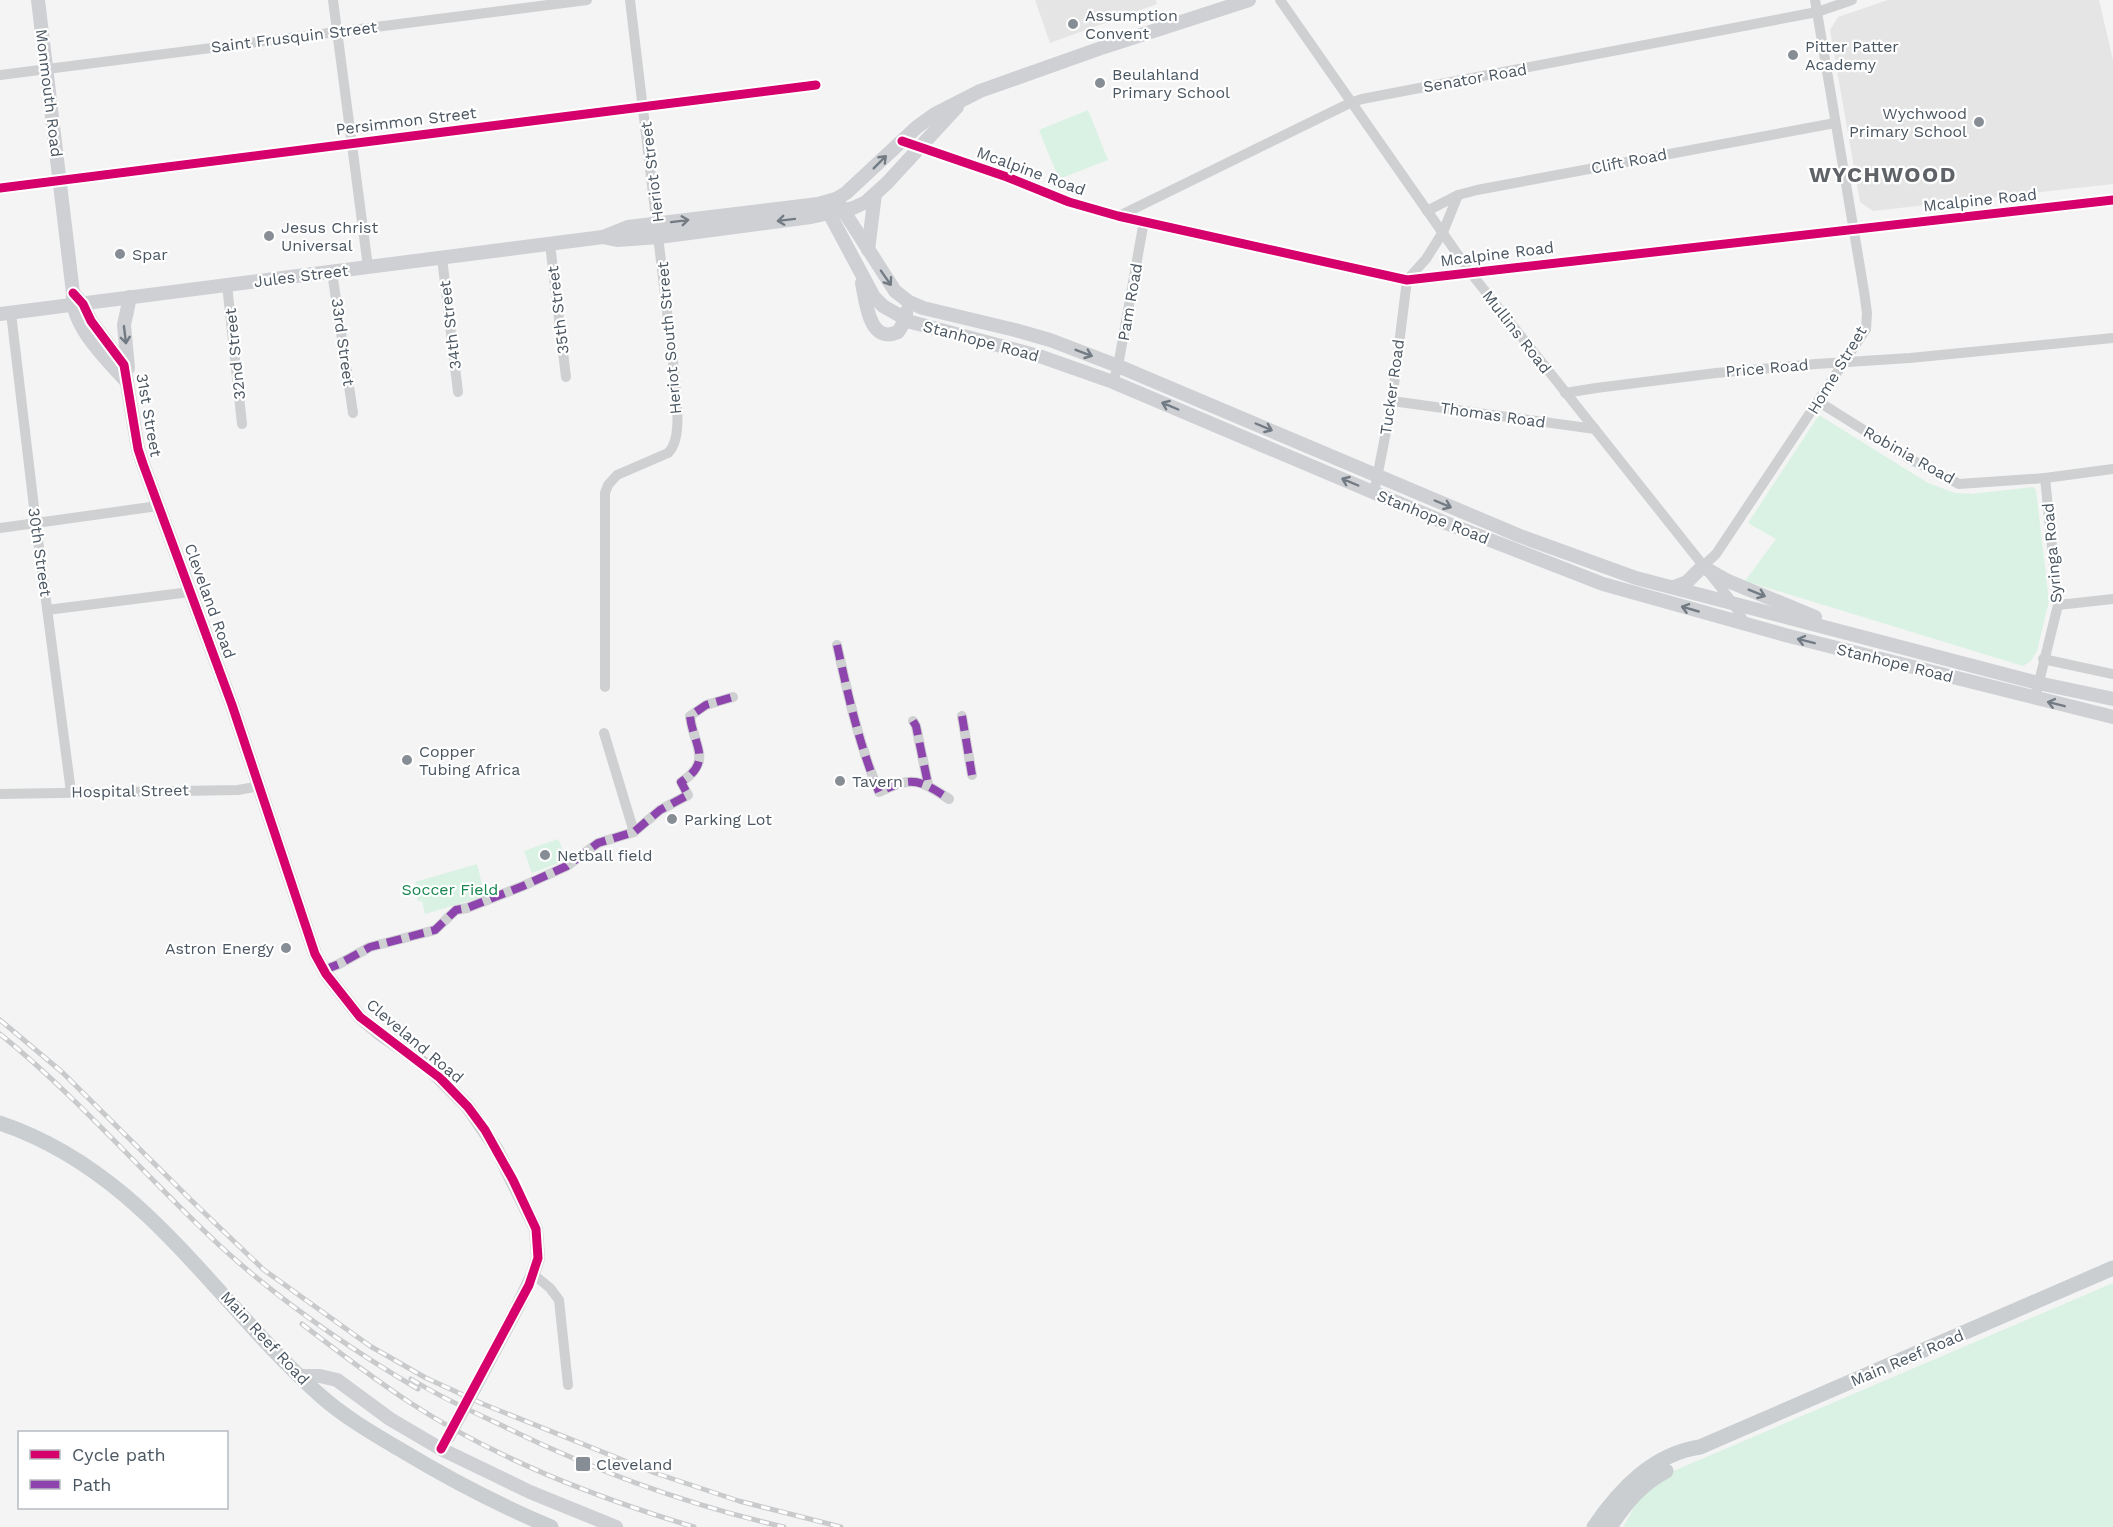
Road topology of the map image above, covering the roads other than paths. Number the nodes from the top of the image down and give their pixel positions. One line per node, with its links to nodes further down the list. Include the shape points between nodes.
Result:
1 (38, 0): 11 (main road, Monmouth Road)
2 (333, 0): 10 (street)
3 (587, 0): 10 (street, Saint Frusquin Street)
4 (630, 0): 16 (street, Heriot Street)
5 (1249, 0): 14 (main road, via 1006,81)
6 (1280, 0): 15 (street, Mullins Road)
7 (1815, 0): 9 (street, Home Street)
8 (1852, 0): 9 (street, Senator Road)
9 (1817, 12): 15 (street, Senator Road); 17 (street, Home Street)
10 (336, 32): 11 (street, Saint Frusquin Street); 19 (street)
11 (45, 69): 12 (street, Saint Frusquin Street); 21 (main road, Monmouth Road)
12 (0, 75)
13 (816, 85): 16 (street, Persimmon Street)
14 (962, 100): 18 (main road, via 935,114); 20 (main road)
15 (1350, 103): 27 (street, Mullins Road); 28 (street, Senator Road)
16 (644, 107): 19 (street, Persimmon Street); 31 (street, Heriot Street)
17 (1835, 123): 24 (street, Clift Road); 30 (street, Home Street)
18 (902, 141): 20 (street, Mcalpine Road); 26 (main road, one-way to 18)
19 (351, 142): 21 (street, Persimmon Street); 36 (street)
20 (920, 148): 23 (main road); 28 (street, Mcalpine Road)
21 (60, 180): 22 (street, Persimmon Street); 43 (main road, Monmouth Road)
22 (0, 188)
23 (875, 195): 26 (main road, via 860,205); 34 (main road)
24 (1458, 195): 27 (street, Clift Road); 32 (street)
25 (2113, 200): 30 (street, Mcalpine Road)
26 (834, 206): 31 (main road, Jules Street); 34 (main road, Stanhope Road); 37 (main road, Stanhope Road)
27 (1427, 211): 32 (street, Mullins Road)
28 (1119, 216): 29 (street, Mcalpine Road)
29 (1144, 221): 40 (street, Mcalpine Road); 51 (street, Pam Road)
30 (1854, 229): 39 (street, Mcalpine Road); 50 (street, Home Street, via 1867,321)
31 (658, 230): 33 (main road, Jules Street, via 620,230 603,237); 84 (street, Heriot South Street, via 675,379 676,439 668,453 617,475 605,493)
32 (1443, 232): 39 (street, Mullins Road); 40 (street)
33 (550, 244): 35 (main road, Jules Street); 52 (street, 35th Street)
34 (868, 250): 44 (main road, Stanhope Road, one-way to 44, via 895,291)
35 (442, 258): 36 (main road, Jules Street); 55 (street, 34th Street)
36 (368, 267): 38 (main road, Jules Street)
37 (859, 269): 46 (main road, Stanhope Road, via 883,306); 46 (main road, via 876,330 895,333)
38 (332, 272): 41 (main road, Jules Street); 59 (street, 33rd Street)
39 (1470, 272): 40 (street, Mcalpine Road); 56 (street, Mullins Road)
40 (1407, 280): 57 (street, Tucker Road)
41 (227, 285): 42 (main road, Jules Street); 60 (street, 32nd Street)
42 (130, 297): 43 (main road, Jules Street); 53 (main road, one-way to 53, via 124,325)
43 (76, 300): 45 (main road, Jules Street); 53 (main road, 31st Street, via 120,357)
44 (907, 300): 46 (main road); 48 (main road, Stanhope Road, via 923,308)
45 (5, 314): 69 (street, 30th Street)
46 (906, 319): 49 (main road, Stanhope Road)
47 (2113, 338): 50 (street, Price Road)
48 (1050, 340): 49 (main road); 51 (main road, Stanhope Road, one-way to 51)
49 (1042, 357): 54 (main road, Stanhope Road)
50 (1844, 363): 56 (street, Price Road, via 1716,373); 58 (street, Home Street)
51 (1119, 366): 54 (street, Pam Road); 62 (main road, Stanhope Road, one-way to 62)
52 (566, 377)
53 (128, 379): 68 (main road, 31st Street, via 138,449)
54 (1113, 382): 63 (main road, Stanhope Road, one-way to 54)
55 (458, 392)
56 (1565, 393): 61 (street, Mullins Road)
57 (1392, 401): 61 (street, Thomas Road); 65 (street, Tucker Road)
58 (1818, 402): 66 (street, Robinia Road, via 1910,459 1959,484); 71 (street, Home Street)
59 (353, 413)
60 (242, 423)
61 (1594, 429): 71 (street, Mullins Road)
62 (1313, 448): 63 (main road); 65 (main road, Stanhope Road)
63 (1306, 464): 67 (main road, Stanhope Road, one-way to 63)
64 (2113, 469): 66 (street, Robinia Road)
65 (1377, 476): 67 (street, Tucker Road); 72 (main road, Stanhope Road, one-way to 72, via 1588,562)
66 (2045, 478): 76 (street, Syringa Road)
67 (1374, 492): 78 (main road, Stanhope Road, one-way to 67, via 1603,584)
68 (158, 506): 69 (street); 73 (main road, Cleveland Road)
69 (36, 524): 70 (street); 77 (street, 30th Street)
70 (0, 528)
71 (1704, 567): 72 (main road, via 1687,582); 75 (street, Mullins Road); 79 (main road, one-way to 79)
72 (1674, 587): 75 (main road, Stanhope Road)
73 (190, 592): 77 (street); 94 (main road, Cleveland Road)
74 (2113, 598): 76 (street)
75 (1732, 603): 78 (street, Mullins Road); 79 (main road, Stanhope Road)
76 (2058, 605): 81 (street, Syringa Road)
77 (47, 610): 95 (street, 30th Street)
78 (1746, 625): 86 (main road, Stanhope Road, one-way to 78)
79 (1863, 638): 83 (main road, Stanhope Road)
80 (837, 645): 93 (street, via 865,760 879,792 895,784)
81 (2043, 659): 82 (street); 83 (street, Syringa Road)
82 (2113, 674)
83 (2038, 683): 86 (street, Syringa Road); 87 (main road, Stanhope Road)
84 (605, 687)
85 (734, 697): 98 (street, via 706,705 690,716 700,755 693,775 681,782 688,795 660,810)
86 (2035, 698): 89 (main road, Stanhope Road, one-way to 86)
87 (2113, 699)
88 (962, 716): 92 (street)
89 (2113, 717)
90 (913, 721): 93 (street)
91 (603, 733): 98 (street)
92 (972, 775)
93 (928, 784): 97 (street)
94 (260, 786): 95 (street, Hospital Street, via 238,790); 99 (main road, Cleveland Road, via 303,921)
95 (71, 792): 96 (street, Hospital Street)
96 (0, 794)
97 (949, 799)
98 (634, 831): 99 (street, via 598,843 567,866 523,886 456,910 435,930 370,947)
99 (324, 970): 102 (main road, Cleveland Road, via 360,1017 426,1065 485,1130 536,1229 538,1249)
100 (0, 1123): 103 (main road, Main Reef Road, via 72,1157 134,1201)
101 (2113, 1268): 106 (main road, Main Reef Road)
102 (533, 1274): 104 (street, via 559,1300); 105 (main road, Cleveland Road, bridge)
103 (299, 1376): 105 (main road, via 337,1380 390,1419); 107 (main road, Main Reef Road, via 323,1399 439,1473)
104 (568, 1386)
105 (444, 1443): 108 (main road, via 530,1492)
106 (1700, 1447): 109 (main road, Main Reef Road, via 1642,1473 1622,1489); 110 (main road, Main Reef Road, via 1646,1483)
107 (551, 1527)
108 (616, 1527)
109 (1594, 1527)
110 (1610, 1527)

